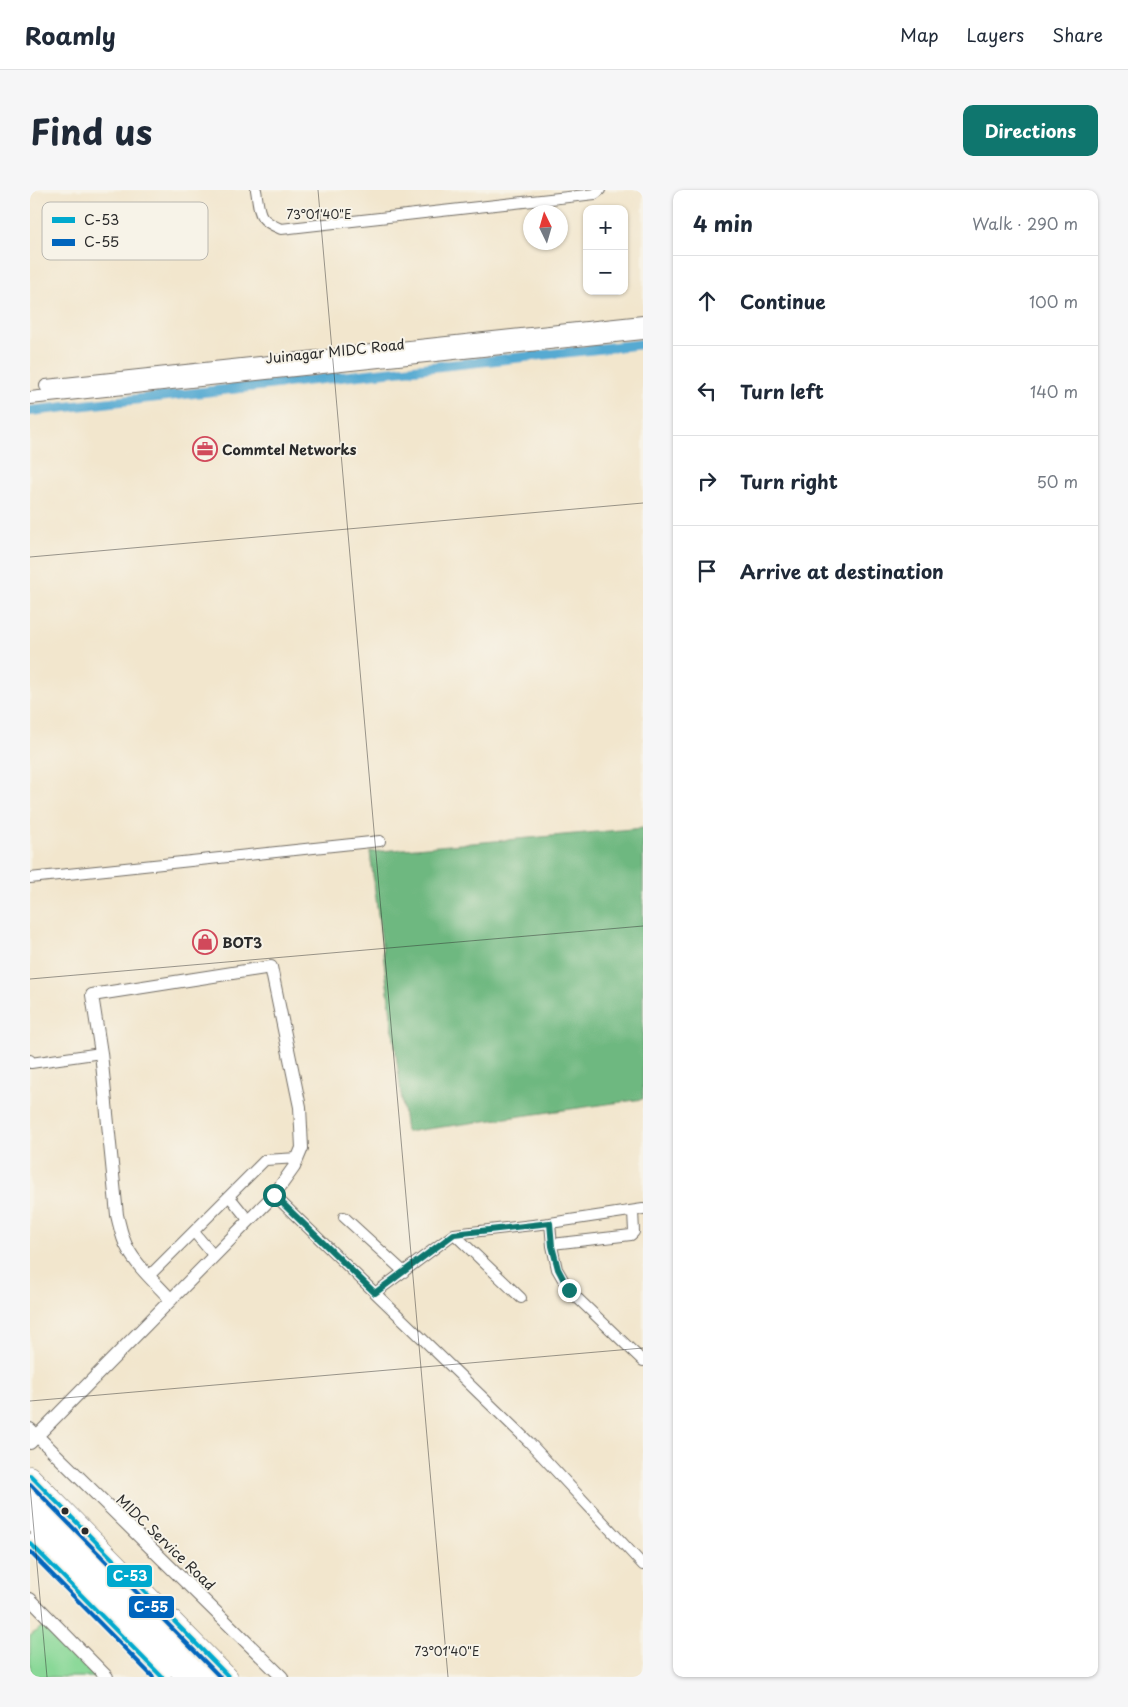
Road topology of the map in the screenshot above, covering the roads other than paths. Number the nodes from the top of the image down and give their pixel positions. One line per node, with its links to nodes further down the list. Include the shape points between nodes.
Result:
1 (256, 190): 2 (street, via 260,215 281,229 595,194)
2 (600, 190)
3 (643, 322): 5 (street, Juinagar MIDC Road)
4 (643, 333): 5 (street, Juinagar MIDC Road)
5 (159, 379): 6 (street, Juinagar MIDC Road); 7 (street, Juinagar MIDC Road)
6 (46, 386)
7 (30, 398)
8 (380, 841): 9 (street)
9 (30, 878)
10 (101, 1053): 11 (street, via 31,1063); 12 (street, via 92,995 271,967 300,1107 302,1148); 24 (street, via 117,1215 128,1250)
11 (30, 1060)
12 (298, 1158): 13 (street); 14 (street, via 265,1160)
13 (274, 1195): 17 (street); 25 (street)
14 (229, 1196): 17 (street); 19 (street)
15 (638, 1210): 18 (street); 21 (street, via 631,1235)
16 (344, 1217): 23 (street)
17 (249, 1221): 22 (street)
18 (550, 1223): 20 (street); 21 (street)
19 (194, 1232): 22 (street); 24 (street)
20 (454, 1234): 23 (street); 26 (street)
21 (552, 1244): 28 (street, via 558,1269 569,1290)
22 (214, 1256): 27 (street)
23 (404, 1272): 25 (street)
24 (149, 1276): 27 (street)
25 (375, 1293): 33 (street, via 529,1442)
26 (522, 1298)
27 (171, 1300): 29 (street)
28 (643, 1361)
29 (32, 1436): 40 (street, MIDC Service Road)
30 (30, 1475): 39 (highway)
31 (32, 1508): 37 (highway); 38 (highway)
32 (30, 1543): 36 (highway)
33 (643, 1565)
34 (30, 1599): 35 (street)
35 (108, 1677)
36 (162, 1677)
37 (185, 1677)
38 (206, 1677)
39 (229, 1677)
40 (282, 1677)

